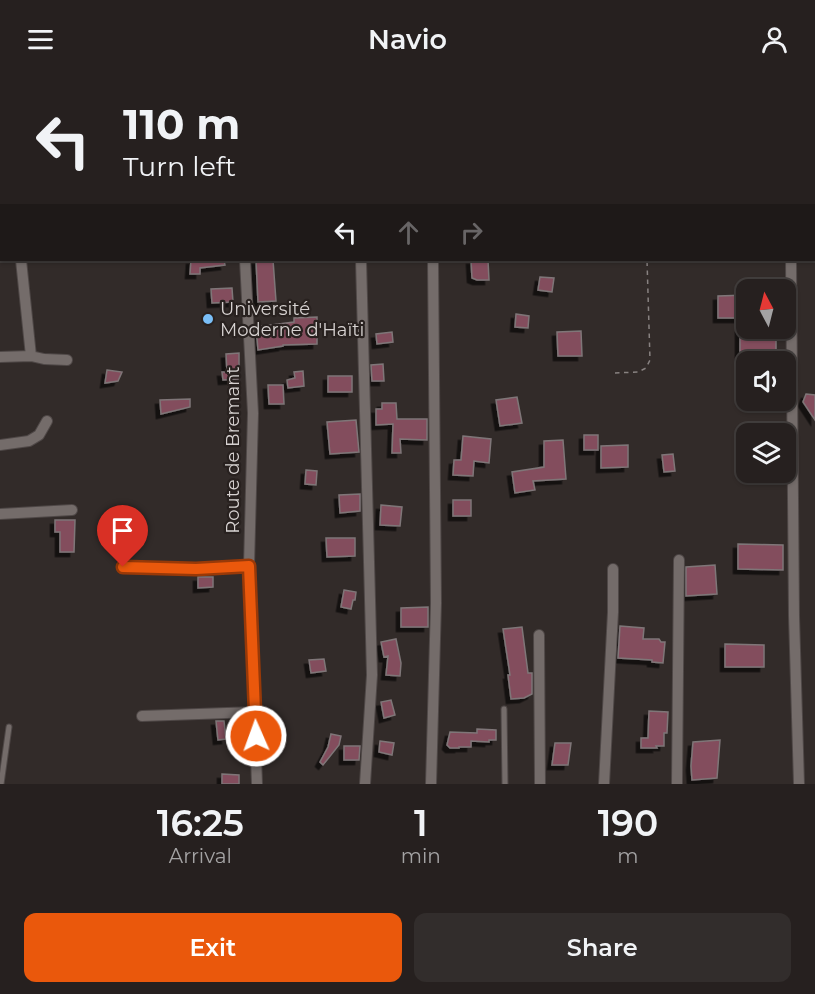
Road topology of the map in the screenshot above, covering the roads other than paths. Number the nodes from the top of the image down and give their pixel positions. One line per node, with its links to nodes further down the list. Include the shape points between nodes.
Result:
1 (21, 261): 6 (street)
2 (245, 261): 14 (street, Route de Bremant, via 253,413)
3 (361, 261): 24 (street, via 372,675)
4 (434, 261): 25 (street, via 436,603)
5 (791, 261): 30 (street)
6 (32, 356): 7 (street); 8 (street)
7 (0, 357)
8 (67, 360)
9 (47, 421): 10 (street, via 39,435 29,441)
10 (0, 445)
11 (72, 510): 12 (street)
12 (0, 514)
13 (679, 560): 29 (street)
14 (249, 566): 15 (street); 19 (street, Route de Bremant)
15 (123, 567)
16 (613, 569): 28 (street)
17 (539, 635): 27 (street)
18 (504, 709): 26 (lane)
19 (255, 712): 20 (street); 23 (street, Route de Bremant)
20 (142, 716)
21 (9, 727): 22 (lane)
22 (1, 784)
23 (257, 784)
24 (365, 784)
25 (431, 784)
26 (505, 784)
27 (540, 784)
28 (604, 784)
29 (677, 784)
30 (799, 784)

